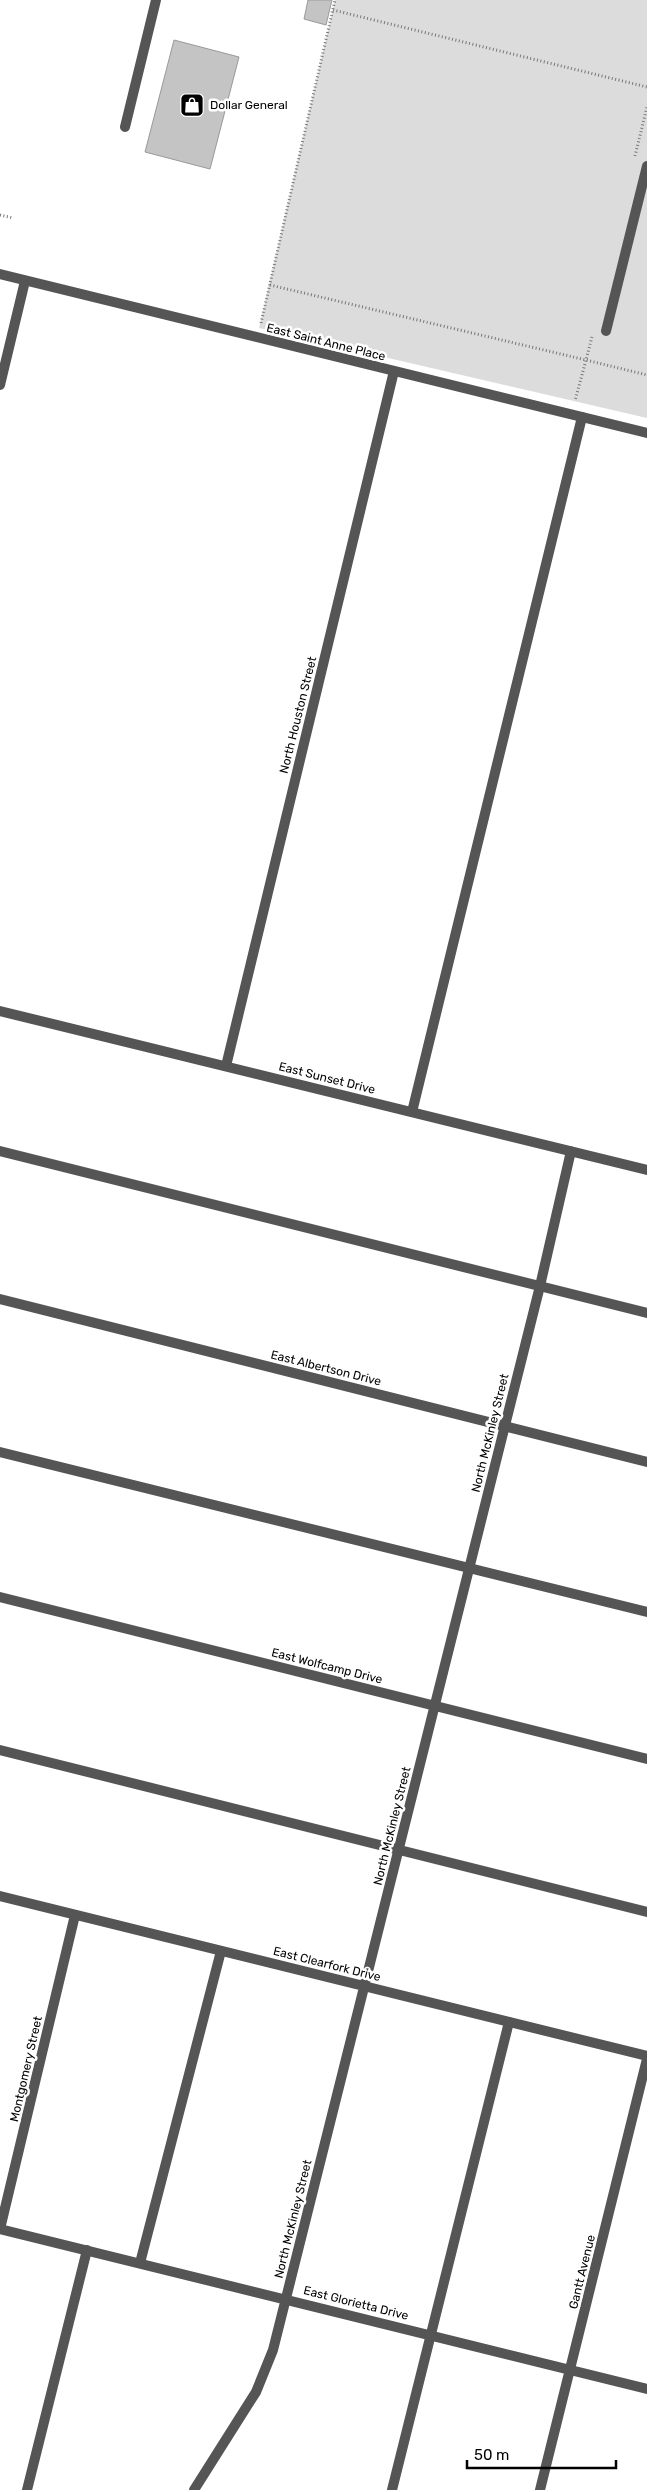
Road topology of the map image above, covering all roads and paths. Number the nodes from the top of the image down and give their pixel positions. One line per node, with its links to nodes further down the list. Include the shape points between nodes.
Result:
1 (156, 0): 5 (street)
2 (335, 0): 3 (path)
3 (333, 10): 4 (path); 11 (path)
4 (647, 87)
5 (124, 128)
6 (647, 166): 13 (street)
7 (0, 216): 8 (path)
8 (13, 218)
9 (0, 274): 10 (street, East Saint Anne Place)
10 (25, 280): 14 (street, East Saint Anne Place); 15 (street)
11 (270, 285): 12 (path); 16 (path, via 586,360 576,402)
12 (260, 328)
13 (606, 331)
14 (394, 371): 17 (street, East Saint Anne Place); 20 (street, North Houston Street)
15 (0, 385)
16 (566, 399)
17 (582, 417): 18 (street, East Saint Anne Place); 21 (street)
18 (647, 433)
19 (0, 1011): 20 (street, East Sunset Drive)
20 (226, 1066): 21 (street, East Sunset Drive)
21 (412, 1112): 23 (street, East Sunset Drive)
22 (0, 1151): 25 (street)
23 (571, 1151): 24 (street, East Sunset Drive); 25 (street, North McKinley Street)
24 (647, 1170)
25 (540, 1286): 27 (street); 28 (street, North McKinley Street)
26 (0, 1299): 28 (street, East Albertson Drive)
27 (647, 1313)
28 (505, 1426): 30 (street, East Albertson Drive); 31 (street, North McKinley Street)
29 (0, 1452): 31 (street)
30 (647, 1462)
31 (469, 1568): 33 (street); 34 (street, North McKinley Street)
32 (0, 1597): 34 (street, East Wolfcamp Drive)
33 (647, 1612)
34 (435, 1706): 36 (street, East Wolfcamp Drive); 37 (street, North McKinley Street)
35 (0, 1750): 37 (street)
36 (647, 1760)
37 (399, 1848): 39 (street); 42 (street, North McKinley Street)
38 (0, 1896): 40 (street, East Clearfork Drive)
39 (647, 1912)
40 (76, 1916): 41 (street, East Clearfork Drive); 45 (street, Montgomery Street)
41 (221, 1951): 42 (street, East Clearfork Drive); 47 (street)
42 (364, 1986): 43 (street, East Clearfork Drive); 48 (street, North McKinley Street)
43 (509, 2022): 44 (street, East Clearfork Drive); 49 (street)
44 (647, 2058): 50 (street, Gantt Avenue)
45 (0, 2229): 46 (street, East Glorietta Drive)
46 (87, 2250): 47 (street, East Glorietta Drive); 52 (street)
47 (140, 2263): 48 (street, East Glorietta Drive)
48 (286, 2298): 49 (street, East Glorietta Drive); 53 (street, North McKinley Street, via 273,2350 256,2392)
49 (432, 2335): 50 (street, East Glorietta Drive); 54 (street)
50 (570, 2369): 51 (street, East Glorietta Drive); 55 (street, Gantt Avenue)
51 (647, 2389)
52 (27, 2490)
53 (194, 2490)
54 (392, 2490)
55 (540, 2490)

